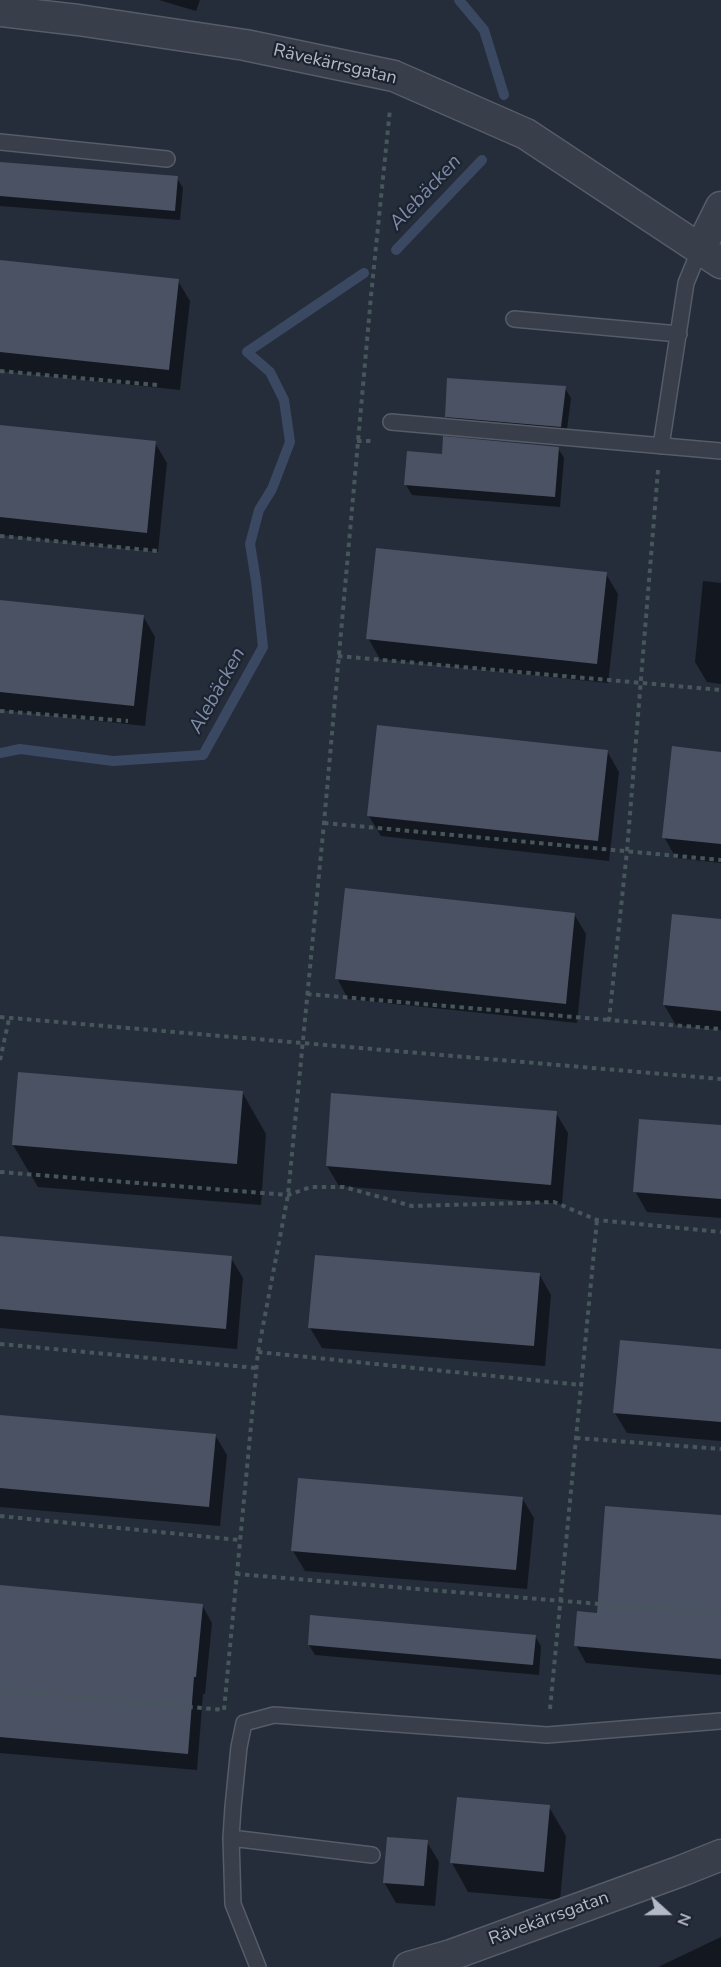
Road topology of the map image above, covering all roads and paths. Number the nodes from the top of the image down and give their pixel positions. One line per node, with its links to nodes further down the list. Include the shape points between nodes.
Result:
1 (0, 11): 2 (street, Rävekärrsgatan, via 246,45)
2 (394, 76): 6 (street, Rävekärrsgatan, via 526,134); 16 (path)
3 (0, 142): 4 (lane)
4 (167, 159)
5 (721, 207): 6 (street)
6 (710, 256): 8 (lane, via 686,283)
7 (514, 319): 8 (lane)
8 (679, 334): 12 (lane)
9 (0, 371): 10 (path)
10 (157, 385)
11 (392, 422): 12 (lane)
12 (660, 446): 13 (lane); 17 (path)
13 (721, 451)
14 (0, 536): 15 (path)
15 (158, 551)
16 (338, 656): 17 (path); 21 (path)
17 (639, 683): 18 (path); 22 (path)
18 (721, 690)
19 (0, 711): 20 (path)
20 (128, 721)
21 (324, 823): 22 (path); 24 (path)
22 (627, 851): 23 (path); 27 (path)
23 (721, 860)
24 (307, 994): 27 (path); 29 (path)
25 (0, 1017): 26 (path)
26 (9, 1018): 29 (path); 30 (path)
27 (609, 1020): 28 (path)
28 (721, 1029)
29 (303, 1043): 31 (path); 33 (path)
30 (0, 1060)
31 (721, 1078)
32 (0, 1172): 33 (path)
33 (288, 1195): 34 (path, via 311,1187 344,1187 412,1206 554,1202); 37 (path)
34 (597, 1220): 35 (path); 39 (path)
35 (721, 1232)
36 (0, 1344): 38 (path)
37 (258, 1352): 38 (path); 39 (path)
38 (256, 1368): 43 (path)
39 (581, 1385): 40 (path)
40 (576, 1438): 41 (path); 45 (path)
41 (721, 1449)
42 (0, 1516): 43 (path)
43 (239, 1540): 44 (path)
44 (236, 1574): 45 (path); 47 (path, via 224,1710)
45 (560, 1602): 46 (path); 49 (path)
46 (721, 1614)
47 (0, 1690)
48 (721, 1721): 49 (lane)
49 (547, 1735): 50 (lane, via 274,1715 244,1723)
50 (231, 1838): 52 (lane); 53 (lane, via 233,1904)
51 (721, 1854): 54 (street, Rävekärrsgatan, via 462,1951)
52 (372, 1855)
53 (258, 1967)
54 (409, 1967)

